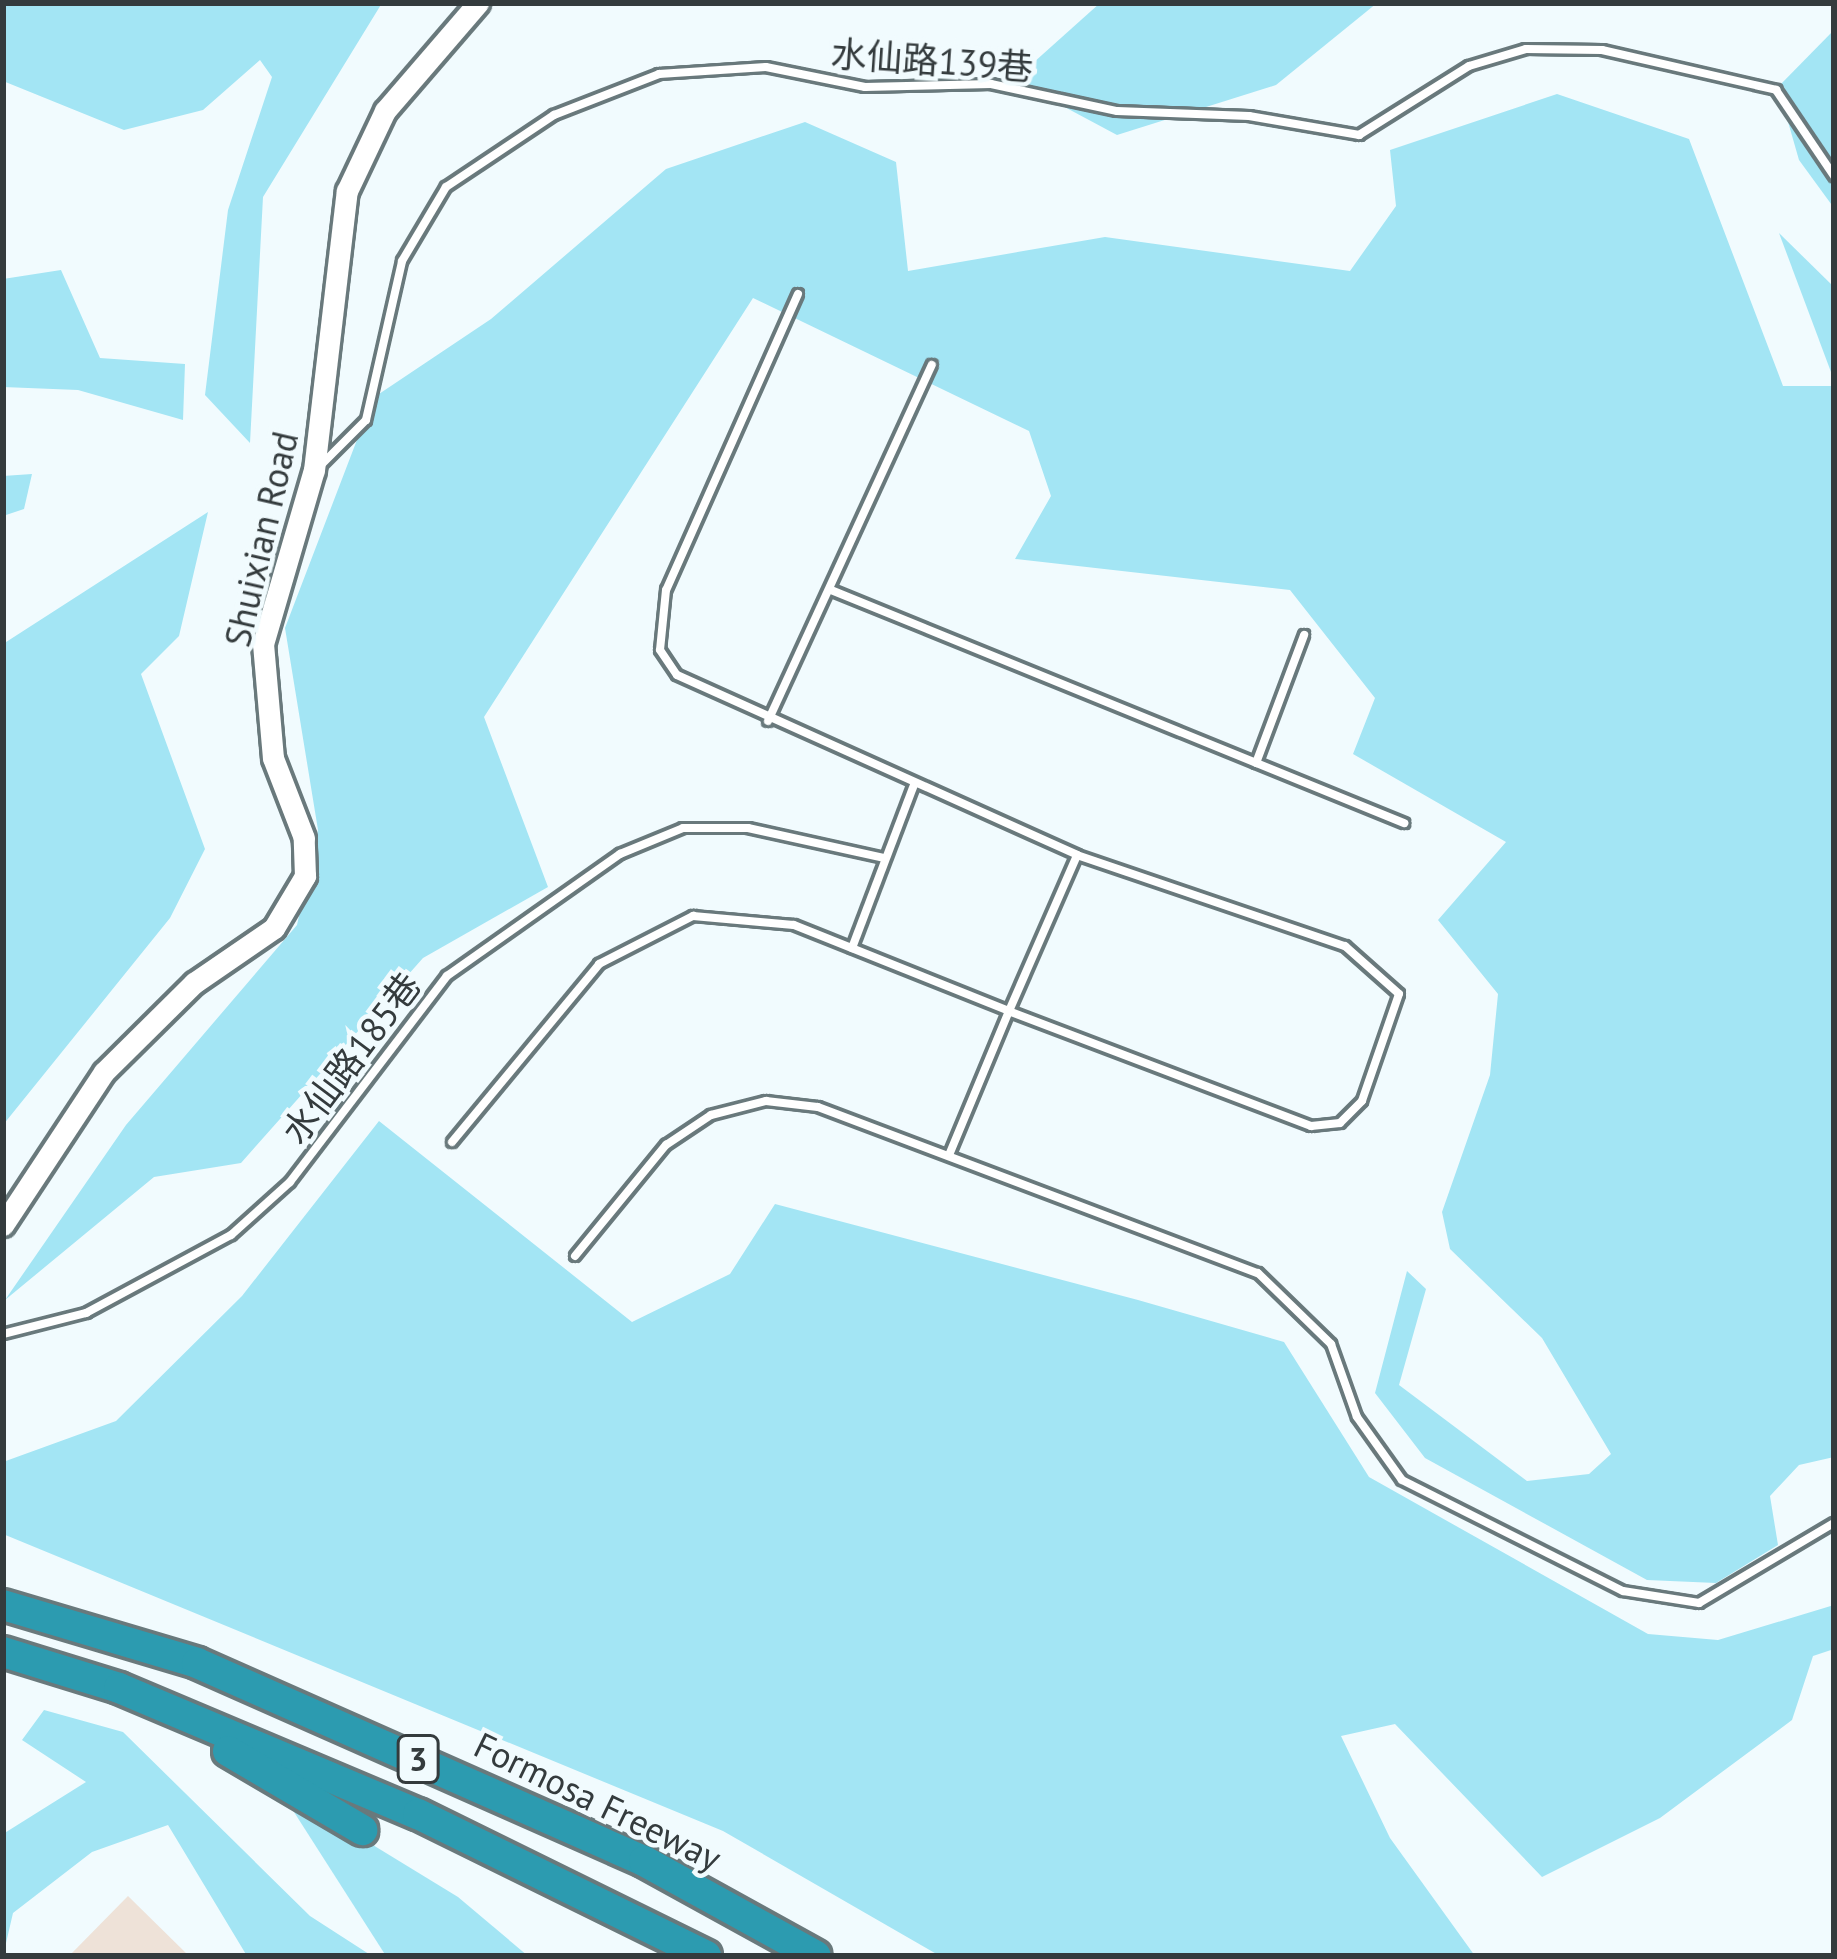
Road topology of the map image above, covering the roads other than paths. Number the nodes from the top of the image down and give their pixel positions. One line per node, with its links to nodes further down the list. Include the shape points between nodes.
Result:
1 (478, 3): 5 (street, Shuixian Road, via 385,111 347,191)
2 (1834, 176): 5 (lane, 水仙路139巷, via 1776,90 1602,50 1526,49 1469,66 1359,136 1249,116 1117,111 992,83 865,87 766,67 659,74 554,115 446,187 402,261 367,420)
3 (797, 293): 8 (lane, via 656,622 677,675)
4 (932, 365): 6 (lane)
5 (314, 470): 18 (street, Shuixian Road, via 263,644 273,758 304,838 292,910 146,1026)
6 (831, 590): 8 (lane); 9 (lane)
7 (1304, 635): 9 (lane)
8 (768, 721): 10 (lane)
9 (1256, 763): 11 (lane)
10 (914, 785): 12 (lane); 13 (lane)
11 (1403, 823)
12 (1077, 855): 15 (lane); 15 (lane, via 1345,946 1388,975 1399,994 1362,1101 1340,1123 1311,1126)
13 (885, 858): 14 (lane); 20 (lane, 水仙路185巷, via 748,828 683,828 620,854 447,976 290,1182 232,1235 86,1312)
14 (852, 947): 15 (lane); 16 (lane, via 744,915 646,932 599,964)
15 (1009, 1011): 17 (lane)
16 (452, 1142)
17 (949, 1155): 19 (lane, via 818,1107 766,1102 711,1114 666,1145); 21 (lane, via 1258,1273 1331,1344 1357,1417 1402,1480 1622,1591 1700,1604)
18 (3, 1225)
19 (575, 1256)
20 (3, 1334)
21 (1834, 1523)
22 (3, 1604): 27 (highway, Formosa Freeway / 3, via 217,1672 644,1861)
23 (3, 1652): 24 (highway, 3)
24 (119, 1688): 25 (highway); 26 (highway, 3, via 418,1814)
25 (362, 1829)
26 (706, 1956)
27 (816, 1956)

